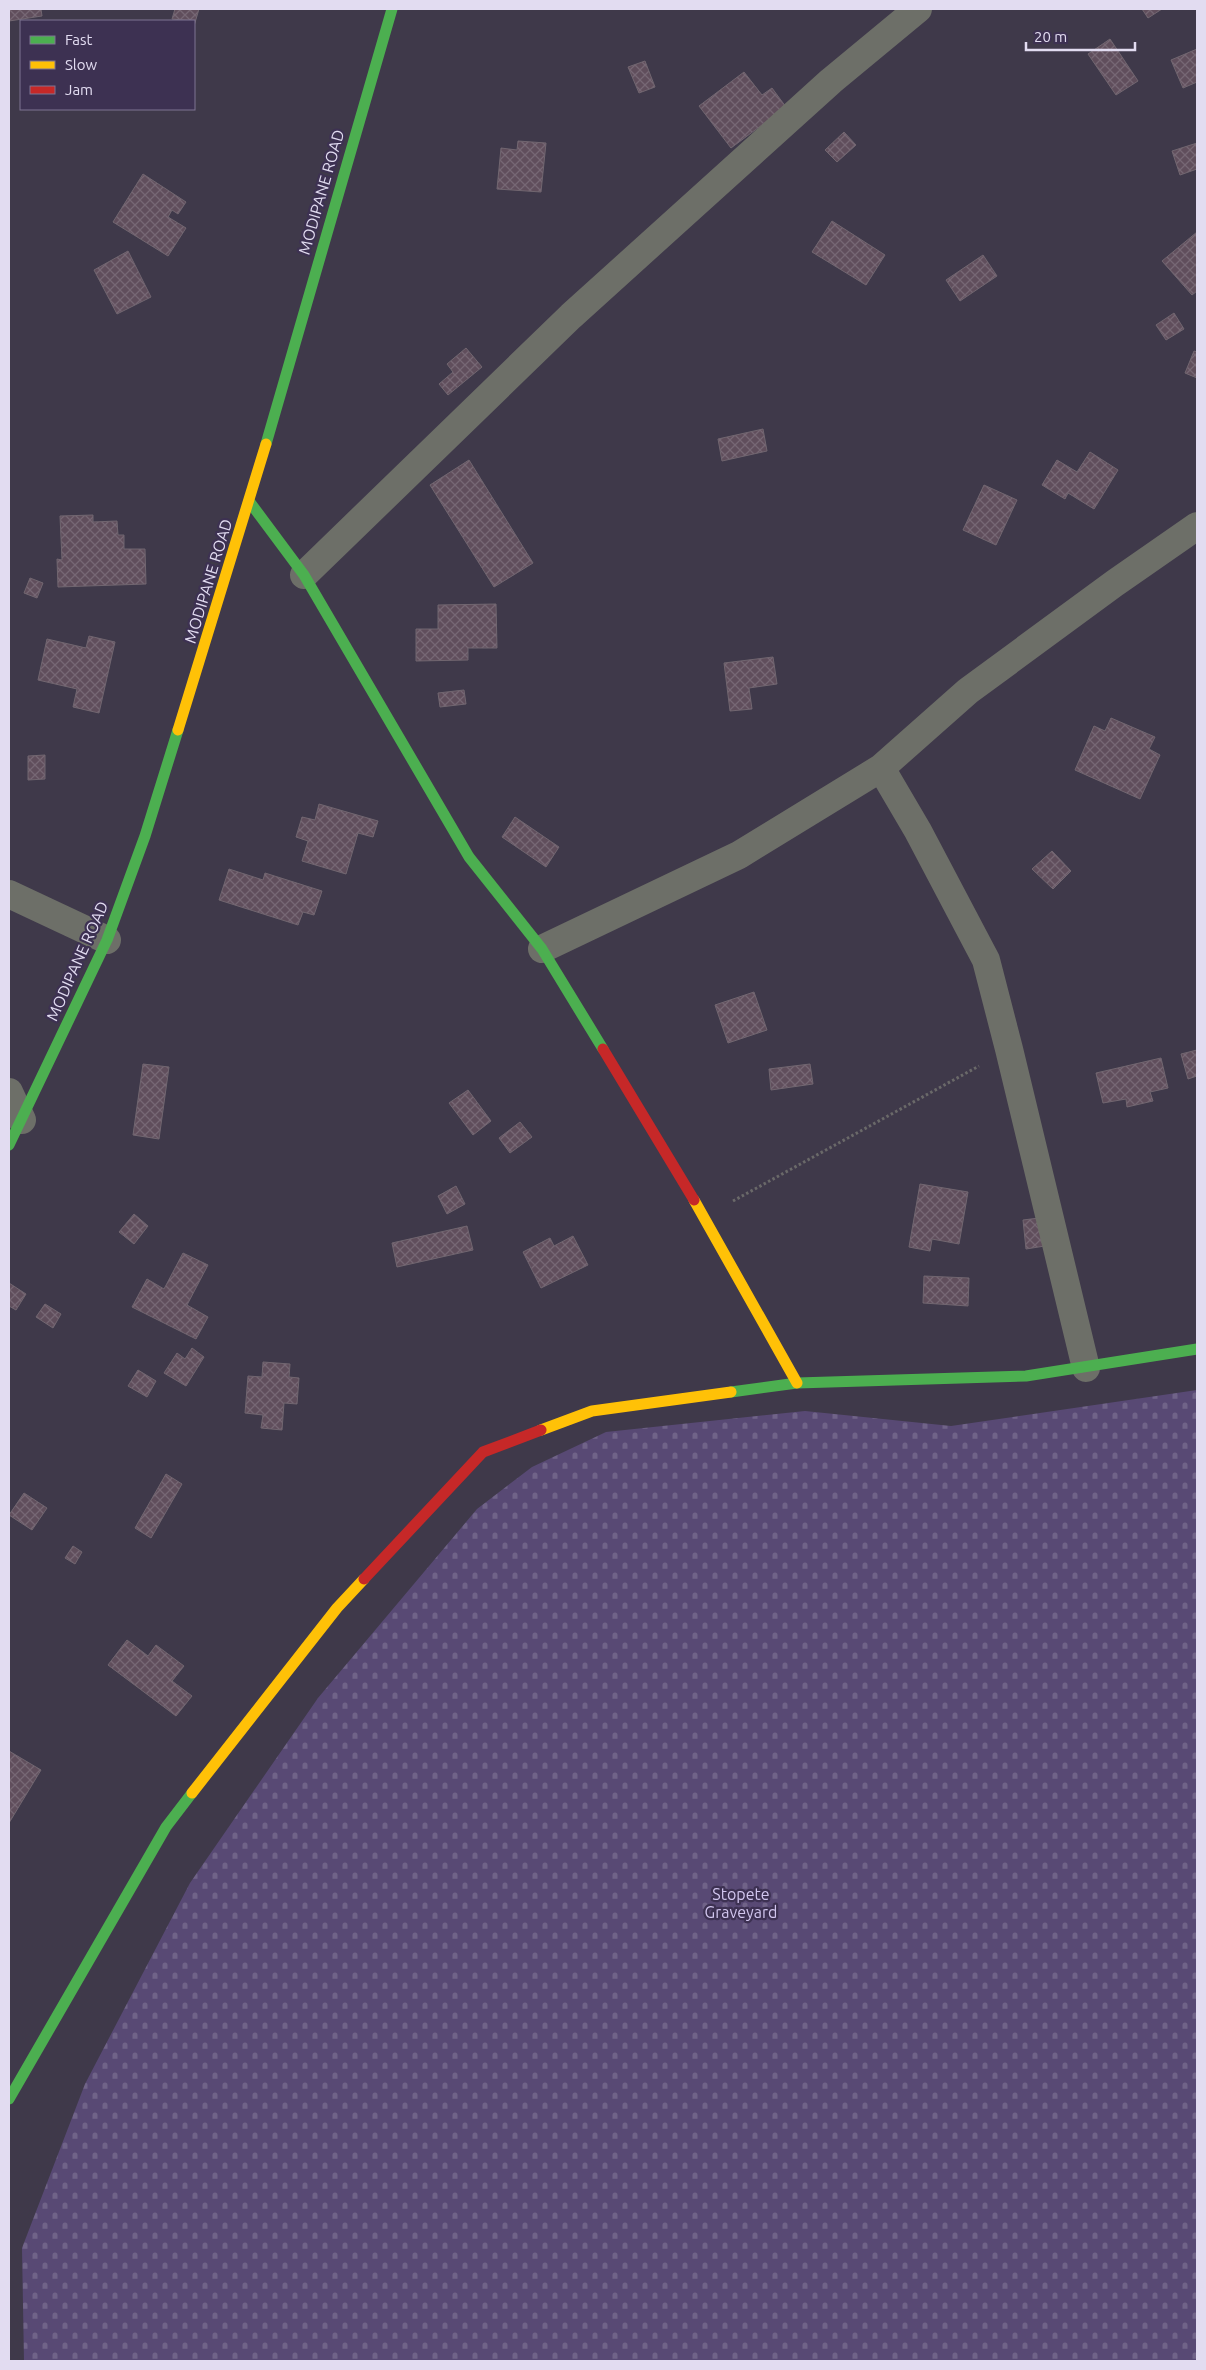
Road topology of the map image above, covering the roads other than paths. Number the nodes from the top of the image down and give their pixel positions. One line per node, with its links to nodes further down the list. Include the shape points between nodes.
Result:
1 (392, 9): 3 (street, MODIPANE ROAD)
2 (918, 9): 5 (street, via 824,87 571,316)
3 (249, 501): 5 (street); 8 (street, MODIPANE ROAD, via 145,836)
4 (1197, 526): 6 (street, via 968,691)
5 (304, 575): 9 (street, via 469,857)
6 (881, 768): 9 (street, via 739,855); 14 (street, via 986,960)
7 (9, 894): 8 (street)
8 (107, 940): 11 (street, MODIPANE ROAD)
9 (542, 949): 15 (street, via 704,1218)
10 (9, 1092): 11 (street)
11 (22, 1120): 12 (street, MODIPANE ROAD)
12 (9, 1145)
13 (1197, 1348): 14 (street)
14 (1086, 1368): 15 (street, via 1026,1376)
15 (797, 1383): 16 (street, via 592,1411 482,1452 337,1608 166,1827)
16 (9, 2099)

